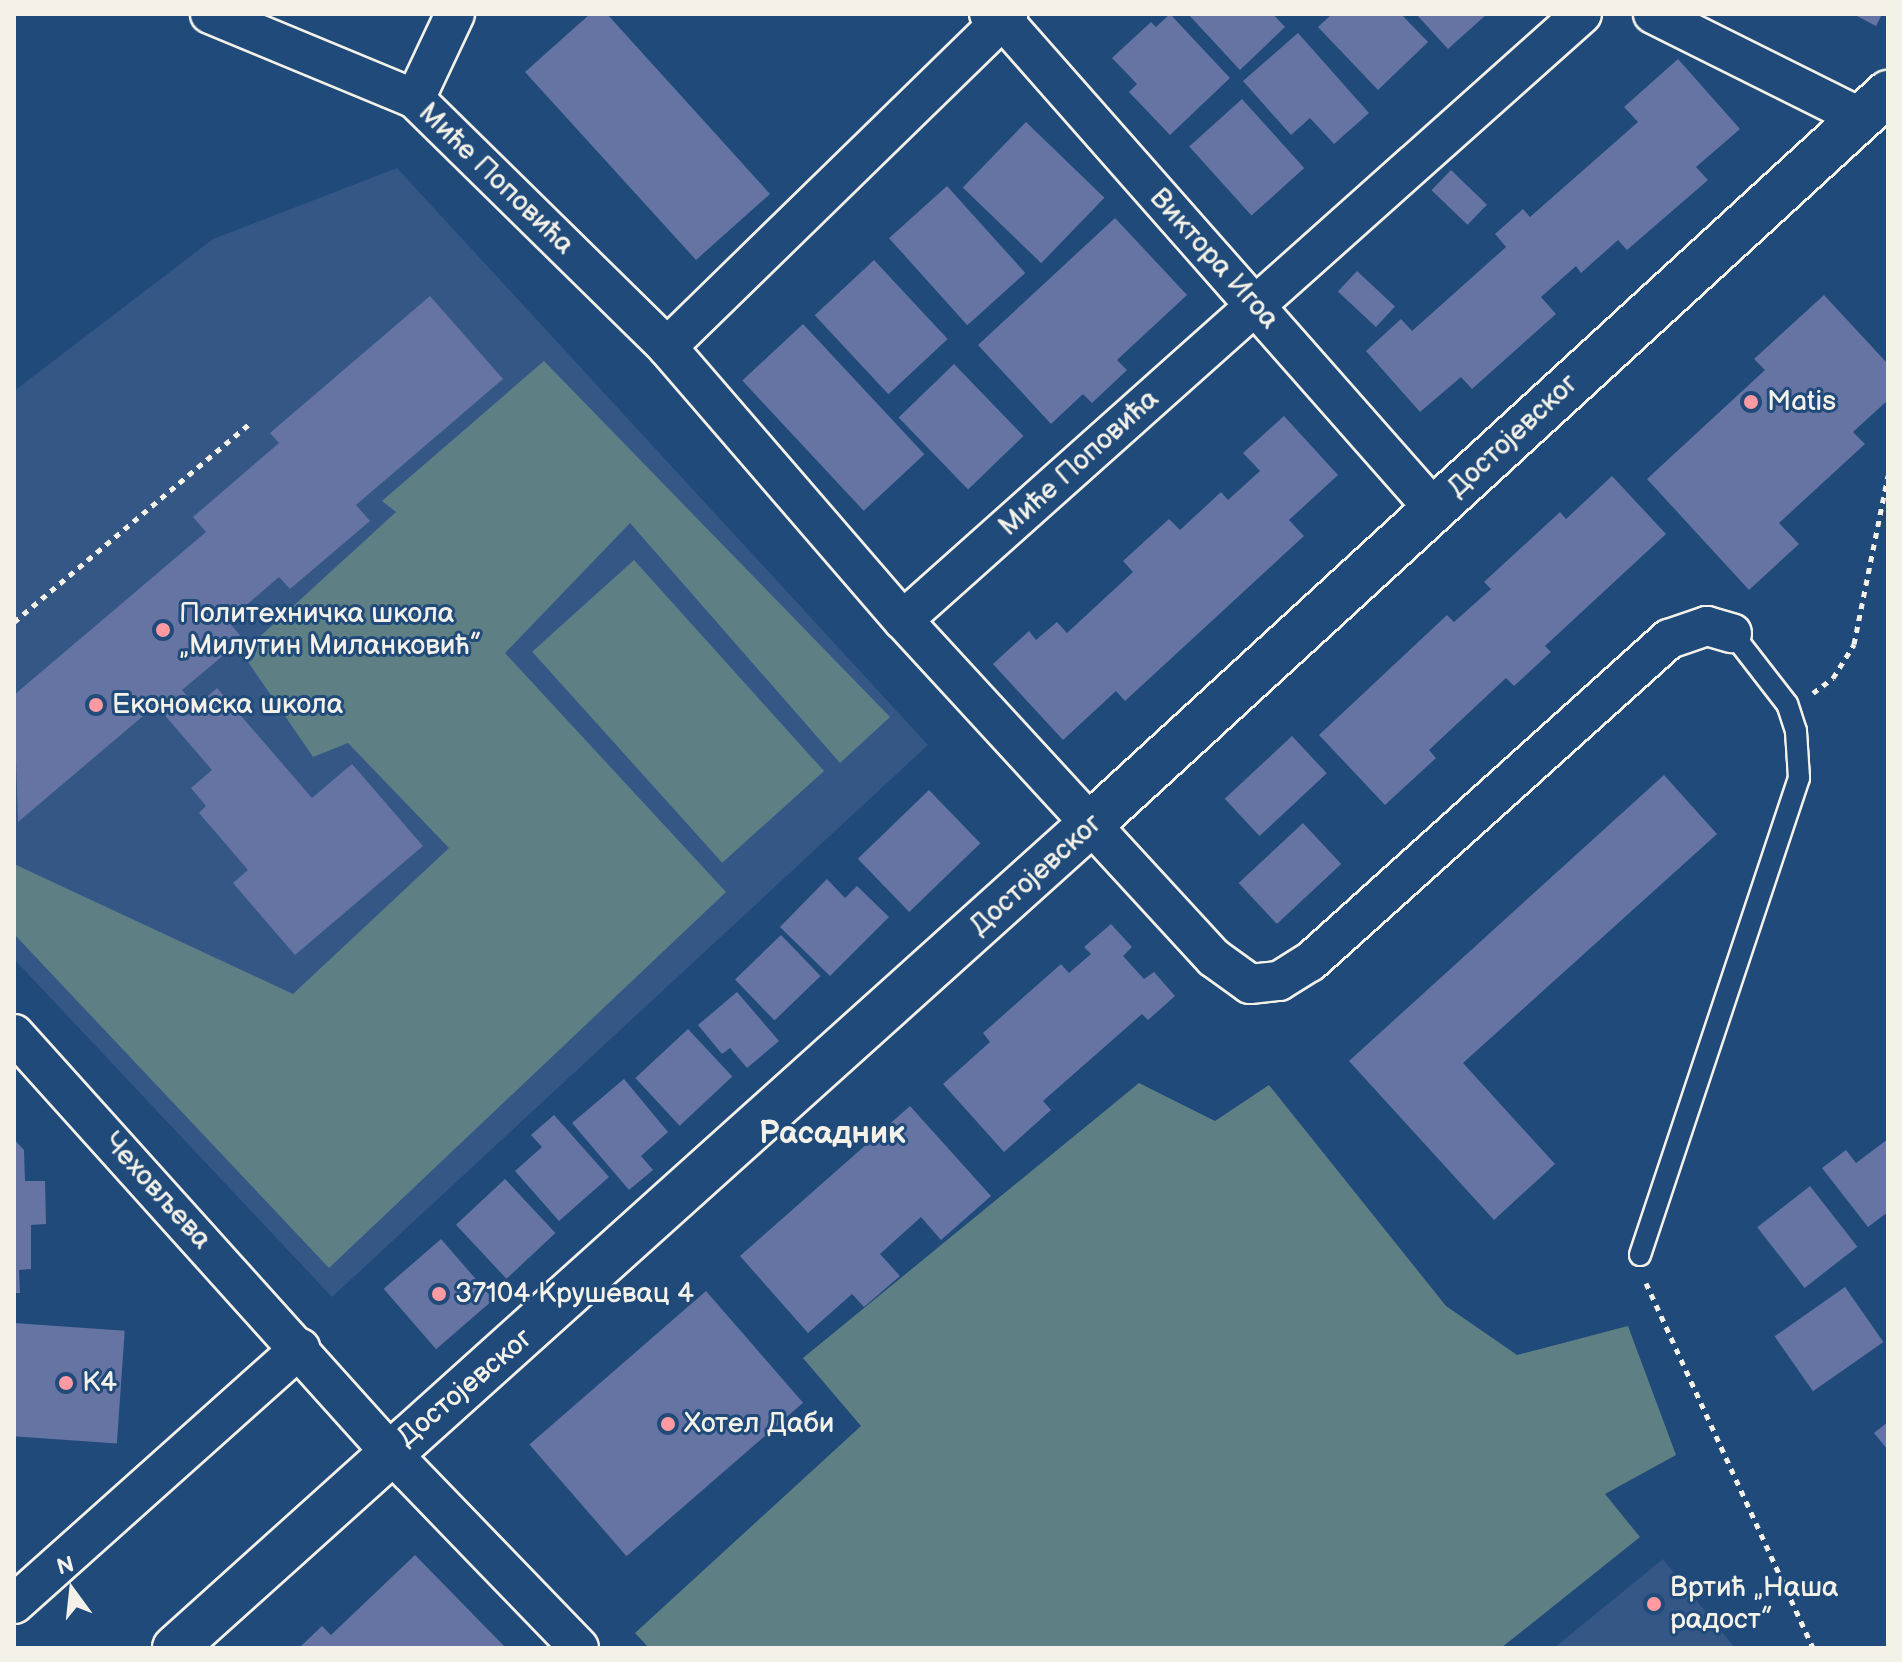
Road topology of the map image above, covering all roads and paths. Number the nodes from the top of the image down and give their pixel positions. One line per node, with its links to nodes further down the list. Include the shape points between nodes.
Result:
1 (210, 14): 6 (street, Миће Поповића)
2 (455, 14): 6 (street)
3 (1582, 14): 8 (street, Миће Поповића)
4 (1653, 14): 7 (street)
5 (1000, 16): 8 (street, Виктора Игоа); 9 (street)
6 (415, 99): 9 (street, Миће Поповића)
7 (1874, 105): 12 (street, Достојевског)
8 (1256, 306): 12 (street, Виктора Игоа); 13 (street, Миће Поповића)
9 (667, 347): 13 (street, Миће Поповића)
10 (250, 423): 14 (path)
11 (1888, 475): 16 (path, via 1854,644 1833,678)
12 (1434, 509): 17 (street, Достојевског)
13 (903, 620): 17 (street, Миће Поповића)
14 (14, 622)
15 (1732, 633): 16 (lane); 17 (street, Миће Поповића, via 1707,626 1669,639 1310,962 1279,981 1250,984 1232,975)
16 (1787, 704): 19 (lane, via 1796,731 1799,778)
17 (1093, 822): 21 (street, Достојевског, via 481,1379)
18 (14, 1034): 20 (street, Чеховљева)
19 (1640, 1255): 25 (path, via 1644,1279)
20 (300, 1348): 21 (street, Чеховљева); 22 (street)
21 (390, 1452): 23 (street, Достојевског); 24 (street, Чеховљева)
22 (14, 1604)
23 (175, 1648)
24 (579, 1648)
25 (1813, 1648)

